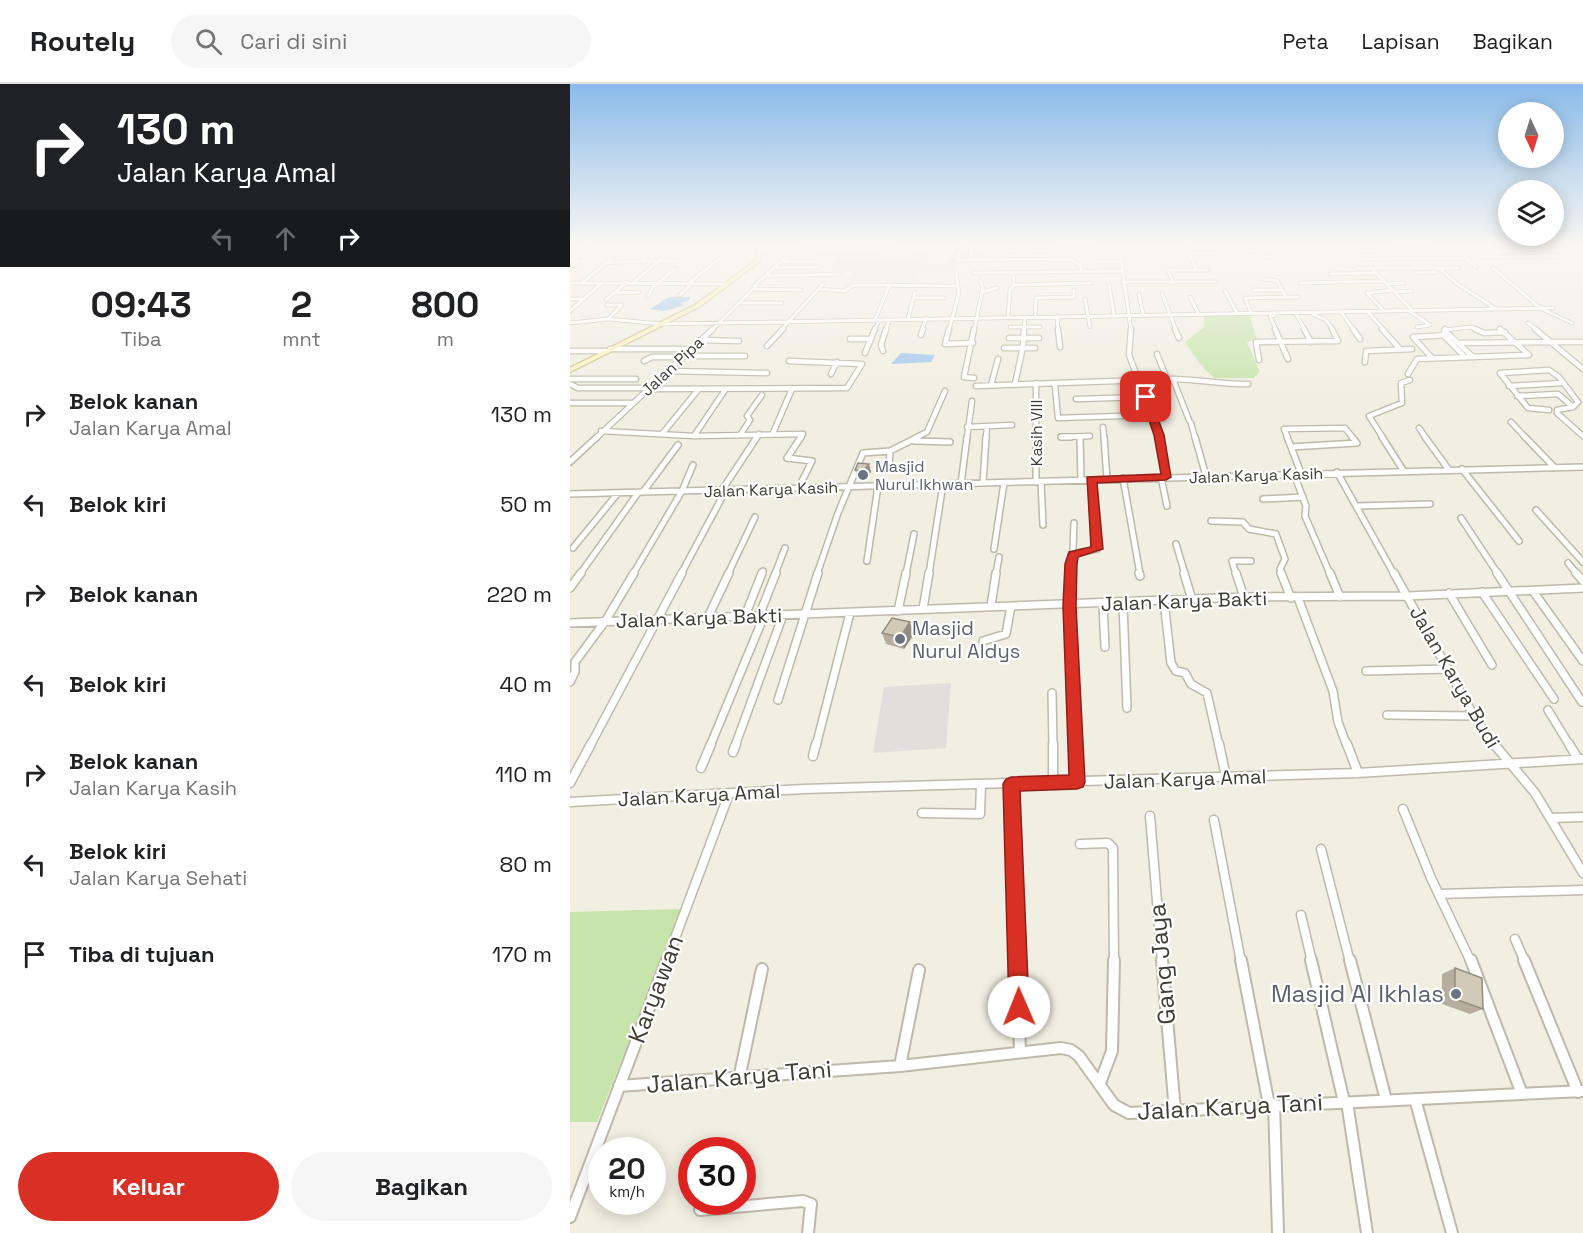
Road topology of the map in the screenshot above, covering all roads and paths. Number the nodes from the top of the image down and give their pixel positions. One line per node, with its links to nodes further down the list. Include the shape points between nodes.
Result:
1 (1190, 297): 36 (street)
2 (610, 298): 50 (street, via 606,303 622,305)
3 (708, 298): 60 (main road)
4 (745, 298): 26 (street, Jalan Pipa)
5 (810, 298): 56 (street)
6 (885, 298): 53 (street)
7 (914, 298): 8 (street); 51 (street)
8 (925, 298)
9 (957, 298): 55 (street)
10 (982, 298): 52 (street)
11 (1009, 298): 46 (street)
12 (1051, 298): 48 (street, via 1037,298)
13 (1111, 298): 43 (street)
14 (1126, 298): 44 (street)
15 (1140, 298): 40 (street)
16 (1164, 298): 41 (street)
17 (1229, 298): 37 (street)
18 (1261, 298): 38 (street, via 1245,298)
19 (1371, 298): 32 (street)
20 (1400, 298): 33 (street)
21 (1480, 298): 30 (street)
22 (1528, 298): 28 (street)
23 (570, 299): 24 (street)
24 (583, 299): 31 (street)
25 (1085, 299): 42 (street)
26 (741, 301): 27 (street); 61 (street, Jalan Pipa)
27 (782, 301)
28 (1540, 308): 29 (street); 30 (street); 59 (street)
29 (1553, 308)
30 (1496, 309): 33 (street)
31 (570, 311)
32 (1384, 311): 33 (street); 35 (street)
33 (1411, 311): 66 (street, via 1430,325)
34 (1341, 312): 35 (street); 39 (street); 77 (street)
35 (1368, 312): 93 (street)
36 (1198, 313): 37 (street); 41 (street)
37 (1237, 313): 38 (street)
38 (1251, 313): 39 (street)
39 (1296, 313): 80 (street, via 1270,315); 81 (street); 81 (street, via 1321,315 1339,340)
40 (1143, 314): 41 (street); 44 (street)
41 (1170, 314): 74 (street)
42 (1089, 315): 43 (street); 45 (street); 65 (street)
43 (1114, 315): 44 (street)
44 (1129, 315): 121 (street, via 1132,340 1128,351)
45 (1057, 316): 48 (street); 88 (street)
46 (1008, 317): 47 (street); 52 (street)
47 (1025, 317): 48 (street); 63 (street)
48 (1035, 317)
49 (926, 318): 51 (street); 55 (street); 70 (street)
50 (608, 319): 57 (street); 60 (street)
51 (908, 319): 54 (street)
52 (978, 319): 55 (street); 84 (street)
53 (877, 320): 54 (street); 56 (street); 76 (street)
54 (889, 320): 97 (street, via 881,345)
55 (953, 320): 84 (street, via 945,344)
56 (787, 322): 61 (street); 87 (street)
57 (570, 323)
58 (1528, 323): 82 (street)
59 (1572, 323)
60 (661, 324): 61 (street); 95 (main road)
61 (716, 325): 78 (street, Jalan Pipa)
62 (1010, 327): 63 (street)
63 (1025, 327): 64 (street); 72 (street)
64 (1040, 327)
65 (1090, 327)
66 (1417, 327)
67 (1500, 328): 68 (street)
68 (1505, 332): 69 (street, via 1447,327); 86 (street)
69 (1446, 334): 85 (street); 102 (street); 105 (street, via 1412,337)
70 (921, 335)
71 (1009, 338): 72 (street)
72 (1024, 338): 73 (street); 92 (street)
73 (1039, 338)
74 (1179, 338)
75 (850, 339): 76 (street)
76 (871, 339): 98 (street)
77 (1360, 339)
78 (700, 340): 79 (street); 91 (street, Jalan Pipa)
79 (739, 341)
80 (1281, 342): 81 (street); 104 (street); 107 (street, via 1255,342)
81 (1311, 342)
82 (1551, 342): 83 (street); 86 (street); 113 (street)
83 (1583, 342)
84 (973, 343): 117 (street, via 964,377)
85 (1458, 343): 86 (street); 103 (street)
86 (1516, 343): 103 (street, via 1528,355)
87 (767, 346)
88 (1060, 347)
89 (1004, 348): 92 (street)
90 (1035, 348): 92 (street)
91 (691, 349): 95 (street); 100 (street, Jalan Pipa)
92 (1022, 349): 126 (street)
93 (1400, 349): 94 (street); 111 (street, via 1365,352)
94 (1412, 349)
95 (608, 350): 96 (street); 112 (main road)
96 (570, 351)
97 (883, 351)
98 (865, 352)
99 (1157, 354): 120 (street)
100 (683, 356): 101 (street); 108 (street); 114 (street, Jalan Pipa)
101 (745, 356)
102 (1466, 357): 103 (street); 105 (street)
103 (1473, 357)
104 (1288, 358)
105 (1432, 358): 175 (street, via 1415,360 1409,377 1401,383 1402,403 1368,416)
106 (998, 359): 128 (street)
107 (1259, 360)
108 (644, 361)
109 (789, 361): 110 (street)
110 (837, 362): 116 (street); 133 (street, via 862,364 849,388)
111 (1365, 362)
112 (571, 369)
113 (1583, 369)
114 (668, 372): 115 (street); 132 (street, Jalan Pipa)
115 (767, 373)
116 (831, 374)
117 (974, 378)
118 (570, 379): 119 (street)
119 (636, 379)
120 (1170, 379): 121 (street); 127 (street); 180 (street, via 1190,422)
121 (1137, 380): 122 (street); 139 (street)
122 (1087, 382): 123 (street); 141 (street)
123 (1036, 383): 126 (street); 186 (street, Kasih VIII)
124 (1561, 383): 131 (street); 131 (street, via 1557,375 1546,369 1500,373); 145 (street, via 1578,400)
125 (570, 384): 132 (street, via 578,388)
126 (1015, 384): 128 (street)
127 (1248, 384)
128 (991, 385): 129 (street)
129 (976, 386)
130 (1055, 386): 147 (street, via 1058,418)
131 (1509, 386): 138 (street)
132 (648, 388): 134 (street); 144 (street, Jalan Pipa)
133 (792, 389): 135 (street); 155 (street)
134 (698, 390): 135 (street); 156 (street)
135 (725, 390): 159 (street)
136 (945, 391): 164 (street, via 927,432)
137 (762, 395): 158 (street, via 747,416 750,420)
138 (1517, 396): 145 (street, via 1558,394); 146 (street, via 1529,409)
139 (1146, 397): 141 (street); 147 (street)
140 (1076, 399): 141 (street)
141 (1090, 399)
142 (972, 401): 150 (street)
143 (570, 403): 144 (street)
144 (633, 403): 154 (street, Jalan Pipa)
145 (1573, 407): 146 (street)
146 (1557, 412): 161 (street)
147 (1150, 415): 181 (street, via 1159,435)
148 (1511, 422): 172 (street)
149 (1012, 425): 151 (street)
150 (967, 427): 151 (street); 190 (street)
151 (987, 427): 187 (street)
152 (1103, 427): 183 (street)
153 (1419, 428): 176 (street)
154 (601, 431): 156 (street); 169 (street, Jalan Pipa)
155 (773, 433): 157 (street); 193 (street, via 803,434 787,458 812,461)
156 (662, 434): 159 (street)
157 (759, 434): 158 (street); 194 (street)
158 (740, 435): 159 (street)
159 (694, 436)
160 (1090, 436): 163 (street)
161 (1583, 436)
162 (1061, 437): 163 (street)
163 (1080, 437): 184 (street)
164 (913, 441): 165 (street); 168 (street)
165 (950, 442)
166 (678, 445): 196 (street)
167 (1290, 447): 167 (street, via 1354,445 1358,443 1345,428 1286,428); 178 (street)
168 (890, 451): 173 (street); 191 (street, via 863,453)
169 (570, 462)
170 (693, 465): 195 (street)
171 (1583, 467): 172 (street, Jalan Karya Kasih)
172 (1555, 468): 174 (street, Jalan Karya Kasih)
173 (889, 469)
174 (1462, 469): 176 (street, Jalan Karya Kasih); 211 (street)
175 (1403, 470): 176 (street, Jalan Karya Kasih); 177 (street, Jalan Karya Kasih)
176 (1449, 470)
177 (1337, 472): 178 (street, Jalan Karya Kasih); 203 (street, Jalan Karya Budi)
178 (1301, 473): 179 (street, Jalan Karya Kasih)
179 (1294, 474): 180 (street, Jalan Karya Kasih); 199 (street)
180 (1206, 476): 181 (street, Jalan Karya Kasih)
181 (1164, 477): 182 (street, Jalan Karya Kasih); 202 (street)
182 (1123, 478): 183 (street, Jalan Karya Kasih); 223 (street)
183 (1107, 479): 185 (street, Jalan Karya Kasih)
184 (1082, 480): 185 (street, Jalan Karya Kasih); 186 (street, Jalan Karya Kasih)
185 (1091, 480): 216 (street, via 1097,549)
186 (1039, 482): 188 (street, Jalan Karya Kasih); 209 (street, Kasih VIII)
187 (983, 483): 188 (street, Jalan Karya Kasih); 190 (street, Jalan Karya Kasih)
188 (1004, 483): 215 (street)
189 (943, 484): 190 (street, Jalan Karya Kasih); 192 (street, Jalan Karya Kasih); 242 (street)
190 (962, 484)
191 (847, 486): 192 (street, Jalan Karya Kasih); 193 (street, Jalan Karya Kasih); 245 (street)
192 (878, 486): 218 (street)
193 (799, 487): 194 (street, Jalan Karya Kasih)
194 (724, 490): 195 (street, Jalan Karya Kasih); 250 (street)
195 (682, 491): 196 (street, Jalan Karya Kasih); 251 (street)
196 (640, 492): 197 (street, Jalan Karya Kasih); 225 (street)
197 (618, 493): 198 (street, Jalan Karya Kasih); 213 (street)
198 (570, 494)
199 (1303, 496): 200 (street); 233 (street, via 1305,516)
200 (1263, 500)
201 (1430, 504): 203 (street)
202 (1167, 506)
203 (1357, 506): 231 (street, Jalan Karya Budi)
204 (1536, 510): 220 (street)
205 (755, 517): 249 (street)
206 (1461, 518): 227 (street)
207 (1211, 521): 234 (street, via 1243,522 1250,530 1275,534 1285,560 1280,569)
208 (1074, 523): 216 (street)
209 (1043, 525)
210 (914, 534): 243 (street)
211 (1519, 542)
212 (1176, 544): 235 (street)
213 (573, 548)
214 (785, 548): 248 (street)
215 (994, 549)
216 (1073, 554): 241 (street)
217 (999, 556): 239 (street)
218 (867, 561)
219 (1251, 561): 232 (street, via 1232,561)
220 (1583, 562)
221 (1568, 563): 224 (street)
222 (763, 571): 247 (street)
223 (1140, 576)
224 (1583, 581)
225 (570, 588)
226 (1583, 588): 228 (street, Jalan Karya Bakti)
227 (1509, 590): 228 (street, Jalan Karya Bakti); 229 (street, Jalan Karya Bakti); 263 (street)
228 (1533, 591): 255 (street)
229 (1482, 592): 230 (street, Jalan Karya Bakti); 261 (street)
230 (1449, 593): 231 (street, Jalan Karya Bakti); 256 (street)
231 (1408, 596): 233 (street, Jalan Karya Bakti); 257 (street, Jalan Karya Budi)
232 (1244, 597): 234 (street, Jalan Karya Bakti); 235 (street, Jalan Karya Bakti)
233 (1340, 597): 234 (street, Jalan Karya Bakti)
234 (1295, 598): 273 (street, via 1333,692 1338,722)
235 (1192, 600): 236 (street, Jalan Karya Bakti)
236 (1164, 601): 237 (street, Jalan Karya Bakti); 274 (street, via 1171,663 1176,671 1187,675 1191,684 1207,693)
237 (1123, 604): 238 (street, Jalan Karya Bakti); 264 (street)
238 (1102, 605): 241 (street, Jalan Karya Bakti); 254 (street)
239 (991, 606): 240 (street, Jalan Karya Bakti); 242 (street, Jalan Karya Bakti)
240 (1011, 606): 241 (street, Jalan Karya Bakti); 253 (street, via 1006,634)
241 (1070, 606): 275 (street)
242 (923, 609): 243 (street, Jalan Karya Bakti)
243 (898, 610): 244 (street, Jalan Karya Bakti)
244 (850, 613): 245 (street, Jalan Karya Bakti); 269 (street)
245 (807, 614): 246 (street, Jalan Karya Bakti); 262 (street)
246 (783, 615): 248 (street, Jalan Karya Bakti); 268 (street)
247 (745, 616): 248 (street, Jalan Karya Bakti); 249 (street, Jalan Karya Bakti)
248 (761, 616): 272 (street)
249 (708, 617): 250 (street, Jalan Karya Bakti)
250 (659, 618): 251 (street, Jalan Karya Bakti); 276 (street)
251 (606, 620): 252 (street, Jalan Karya Bakti); 259 (street, via 575,662)
252 (570, 623)
253 (983, 641)
254 (1105, 647)
255 (1583, 661)
256 (1492, 665)
257 (1448, 669): 258 (street); 267 (street, Jalan Karya Budi)
258 (1366, 672)
259 (570, 682)
260 (1052, 693): 278 (street)
261 (1554, 699)
262 (778, 700)
263 (1582, 702)
264 (1127, 708)
265 (1548, 710): 270 (street)
266 (1387, 715): 267 (street)
267 (1474, 716): 271 (street, Jalan Karya Budi)
268 (733, 752)
269 (813, 756)
270 (1581, 759): 271 (street, Jalan Karya Amal)
271 (1506, 763): 273 (street, Jalan Karya Amal); 286 (street, Jalan Karya Budi, via 1526,781)
272 (701, 768)
273 (1358, 774): 274 (street, Jalan Karya Amal)
274 (1226, 777): 275 (street, Jalan Karya Amal)
275 (1077, 782): 278 (street, Jalan Karya Amal)
276 (570, 783)
277 (1011, 784): 278 (street, Jalan Karya Amal); 279 (street, Jalan Karya Amal); 297 (street)
278 (1053, 784)
279 (981, 785): 280 (street, Jalan Karya Amal); 283 (street, via 980,814)
280 (729, 794): 281 (street, Jalan Karya Amal); 301 (street, Karyawan)
281 (570, 802)
282 (1403, 809): 292 (street)
283 (922, 813)
284 (1149, 816): 308 (street, Gang Jaya)
285 (1583, 817): 286 (street)
286 (1551, 818): 290 (street, Jalan Karya Budi)
287 (1214, 820): 307 (street)
288 (1080, 843): 300 (street, via 1108,843 1113,848 1115,1006 1112,1051)
289 (1321, 849): 305 (street)
290 (1583, 873)
291 (1583, 890): 292 (street)
292 (1439, 894): 303 (street, via 1465,945)
293 (1301, 915): 306 (street)
294 (1515, 939): 302 (street)
295 (762, 969): 299 (street)
296 (919, 970): 298 (street)
297 (1020, 1052): 298 (street, Jalan Karya Tani); 300 (street, Jalan Karya Tani, via 1071,1050)
298 (900, 1066): 299 (street, Jalan Karya Tani)
299 (740, 1079): 301 (street, Jalan Karya Tani)
300 (1100, 1083): 308 (street, Jalan Karya Tani, via 1121,1110)
301 (619, 1086): 310 (street, Karyawan)
302 (1580, 1091): 303 (street, Jalan Karya Tani)
303 (1522, 1094): 304 (street, Jalan Karya Tani)
304 (1415, 1099): 305 (street, Jalan Karya Tani); 314 (street)
305 (1386, 1100): 306 (street, Jalan Karya Tani)
306 (1345, 1102): 307 (street, Jalan Karya Tani); 313 (street)
307 (1271, 1105): 308 (street, Jalan Karya Tani); 312 (street)
308 (1175, 1112)
309 (756, 1205): 311 (street, via 803,1201 811,1204)
310 (570, 1217)
311 (808, 1233)
312 (1278, 1233)
313 (1367, 1233)
314 (1452, 1233)

